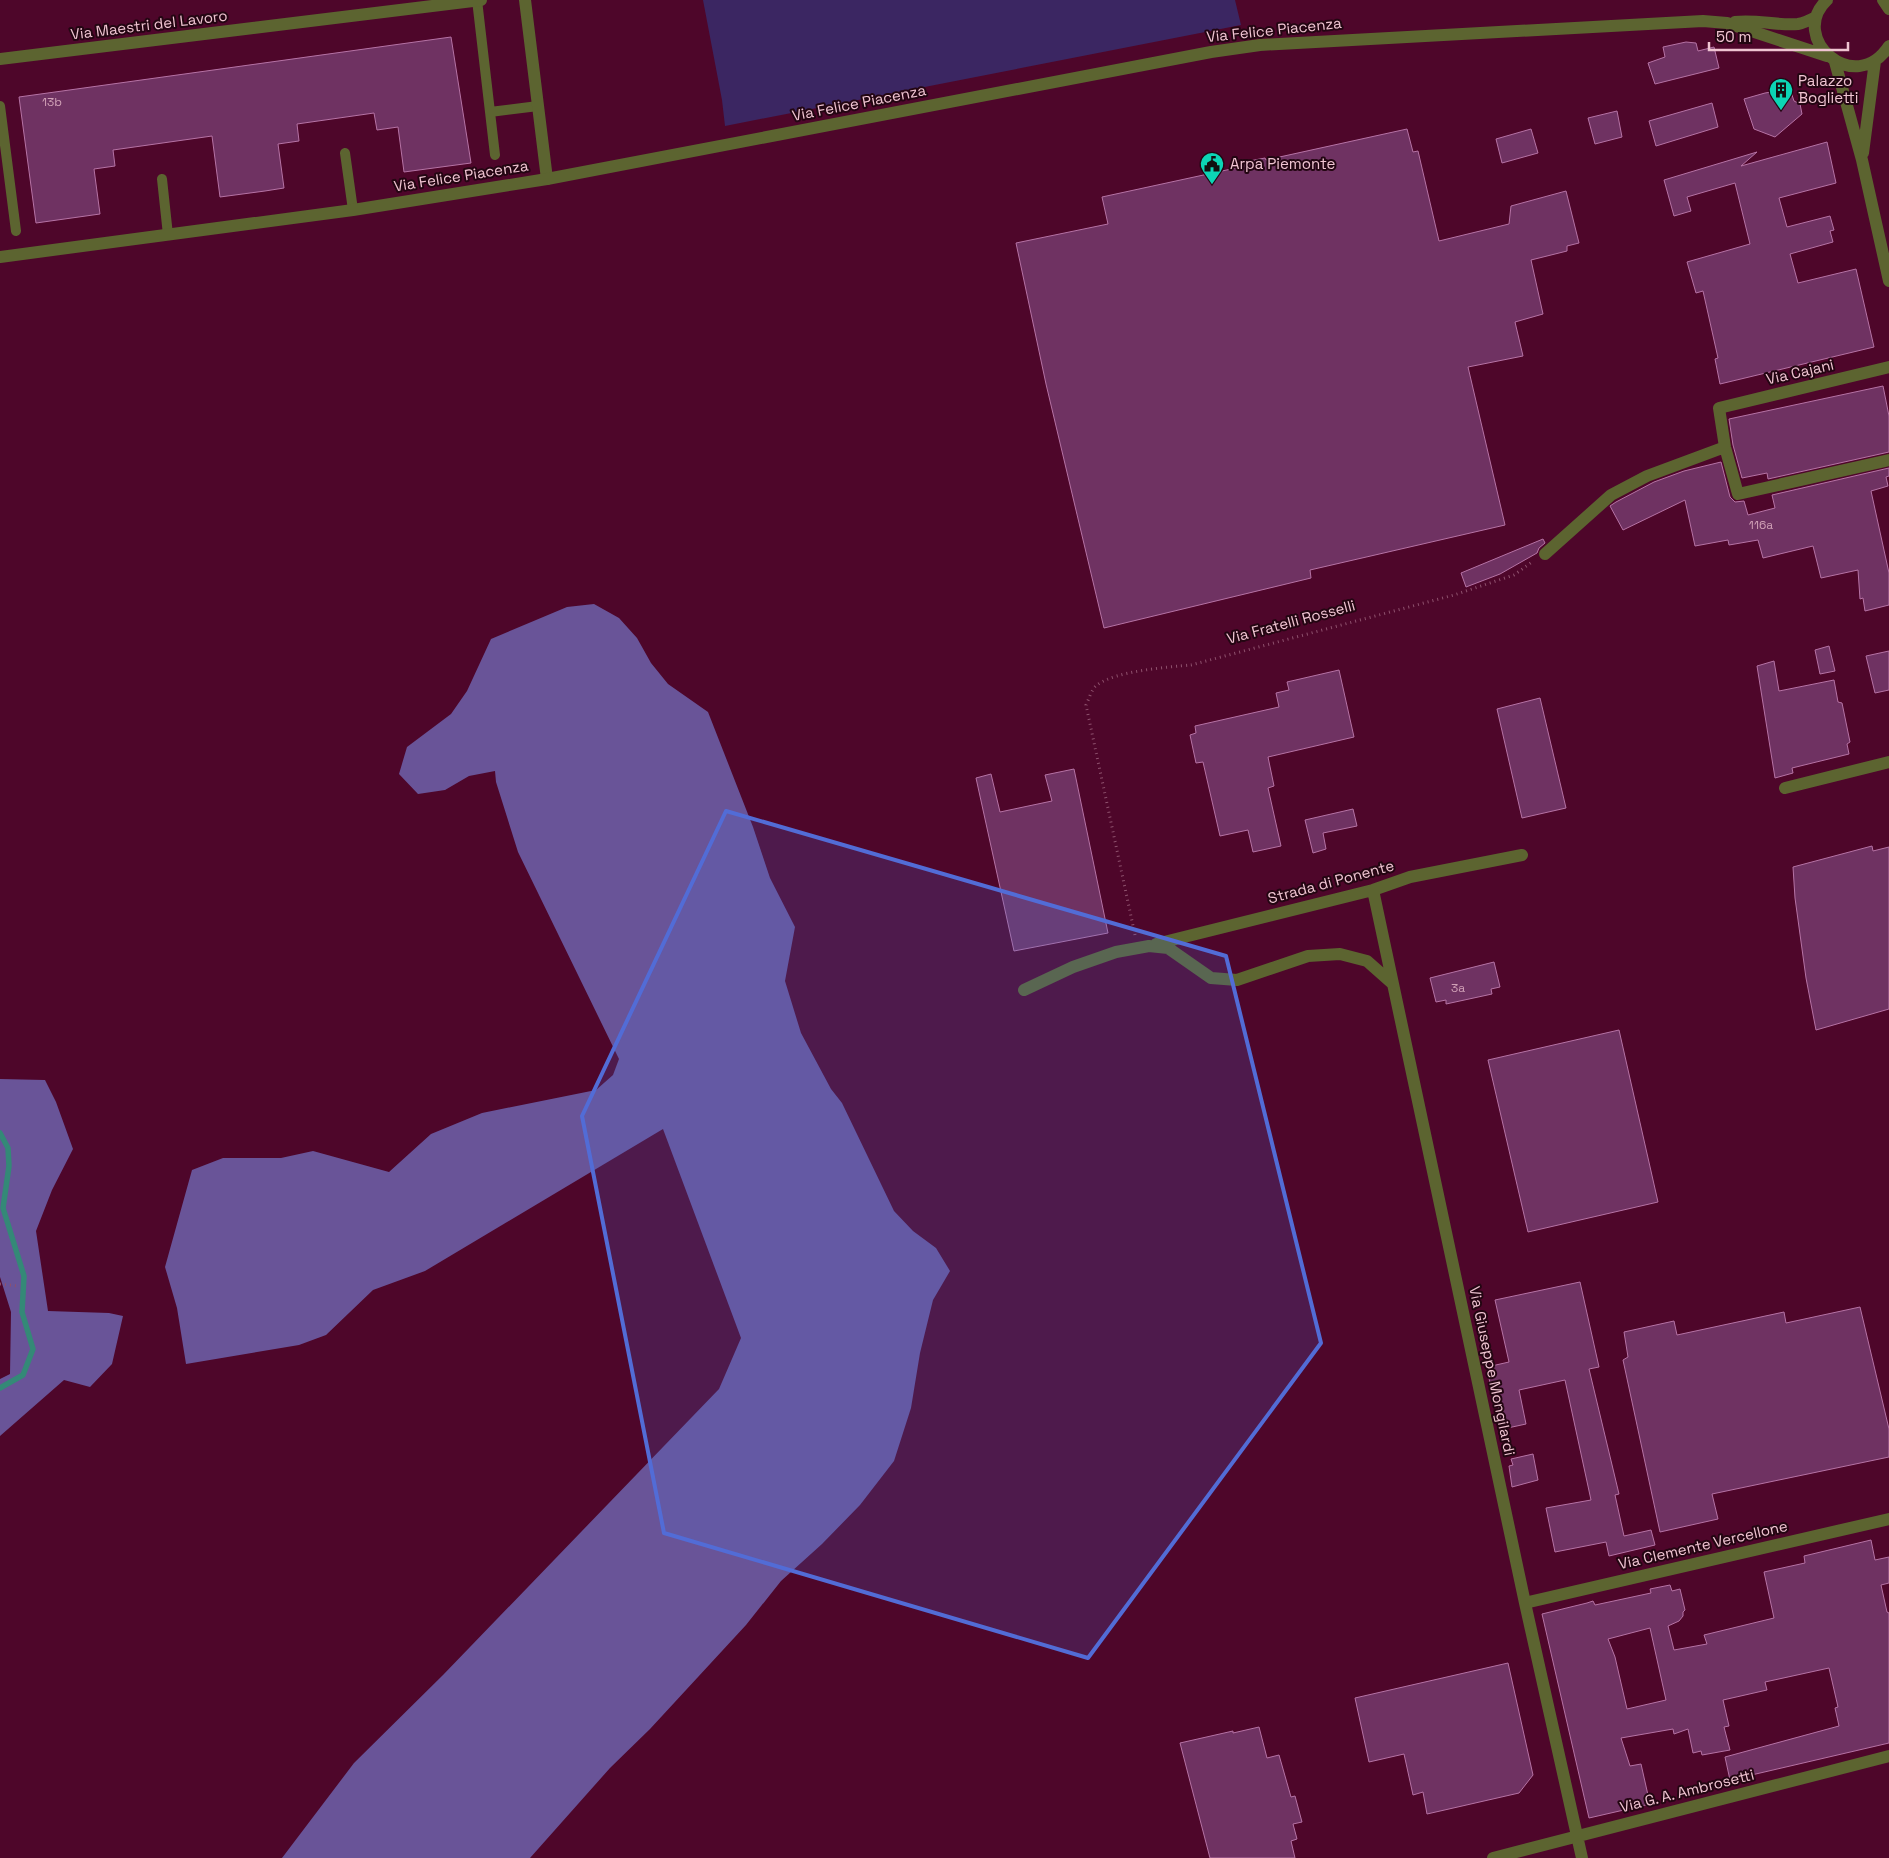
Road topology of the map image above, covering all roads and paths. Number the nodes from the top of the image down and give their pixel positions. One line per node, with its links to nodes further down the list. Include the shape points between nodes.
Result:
1 (479, 0): 9 (street, Via Maestri del Lavoro); 14 (lane)
2 (525, 0): 13 (street)
3 (1883, 0): 5 (street)
4 (1824, 1): 6 (street)
5 (1889, 9)
6 (1816, 17): 7 (street, Via Felice Piacenza, via 1800,24); 10 (street, via 1815,31 1819,44)
7 (1727, 23): 10 (street, Via Felice Piacenza); 20 (street, Via Felice Piacenza, via 1703,21 1260,45)
8 (1889, 47): 11 (street)
9 (0, 59)
10 (1831, 59): 11 (street, Via Felice Piacenza, via 1855,67); 17 (street)
11 (1875, 61): 17 (street)
12 (0, 106): 18 (lane)
13 (538, 106): 14 (lane); 20 (street)
14 (490, 112): 16 (lane)
15 (346, 153): 21 (lane)
16 (495, 156)
17 (1862, 160): 25 (street)
18 (4, 167): 22 (lane)
19 (162, 179): 23 (lane)
20 (547, 180): 21 (street, Via Felice Piacenza)
21 (353, 210): 23 (street, Via Felice Piacenza)
22 (16, 230)
23 (168, 234): 24 (street, Via Felice Piacenza)
24 (0, 257)
25 (1889, 281)
26 (1889, 367): 27 (street, Via Cajani, via 1719,408)
27 (1725, 447): 28 (street, via 1738,494); 29 (street, via 1647,476 1611,496)
28 (1889, 460)
29 (1545, 554): 34 (path, Via Fratelli Rosselli, via 1514,575 1454,595 1192,665 1114,677 1096,685 1086,705)
30 (1889, 762): 31 (street)
31 (1785, 788)
32 (1522, 855): 33 (street, Strada di Ponente, via 1410,877)
33 (1373, 890): 34 (street, Strada di Ponente); 35 (street, Via Giuseppe Mongilardi)
34 (1143, 947): 35 (street, Strada di Ponente, via 1168,948 1211,978 1237,980 1308,956 1340,954 1367,961); 36 (street, Strada di Ponente, via 1116,952 1074,967)
35 (1393, 984): 40 (street, Via Giuseppe Mongilardi)
36 (1024, 990)
37 (0, 1284): 38 (path)
38 (18, 1286)
39 (1889, 1519): 40 (street, Via Clemente Vercellone)
40 (1526, 1603): 42 (street, Via Giuseppe Mongilardi)
41 (1889, 1756): 42 (street, Via G. A. Ambrosetti)
42 (1577, 1836): 43 (street, Via G. A. Ambrosetti); 44 (street, Via Giuseppe Mongilardi)
43 (1493, 1858)
44 (1582, 1858)

